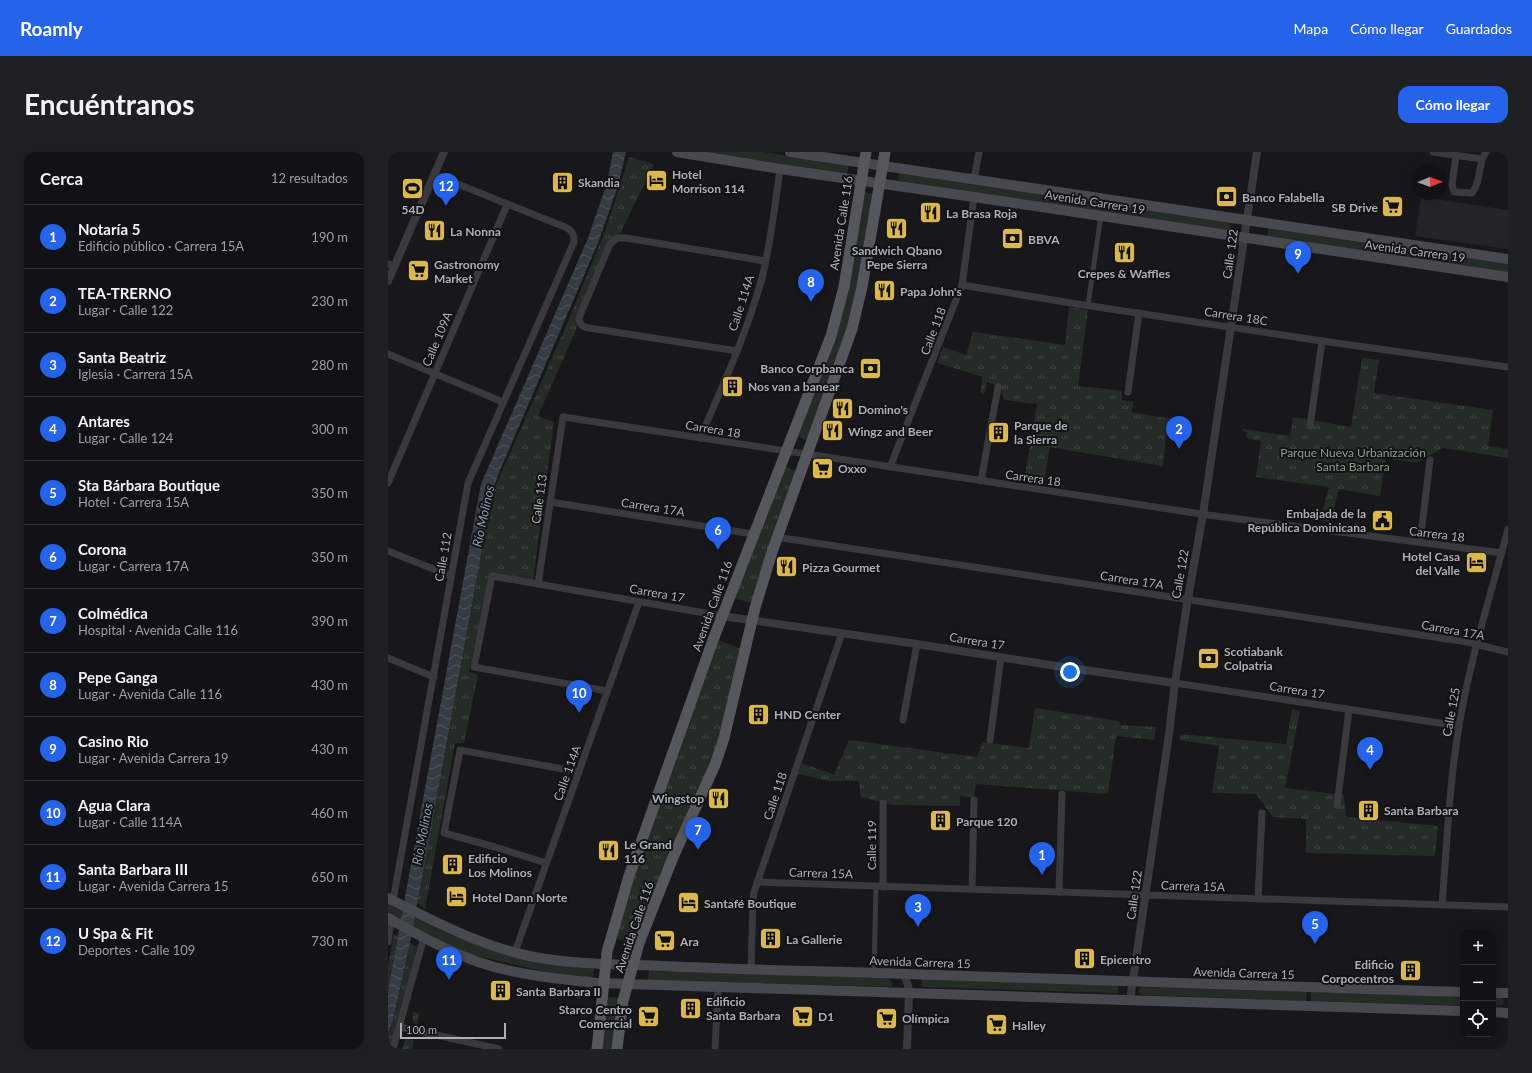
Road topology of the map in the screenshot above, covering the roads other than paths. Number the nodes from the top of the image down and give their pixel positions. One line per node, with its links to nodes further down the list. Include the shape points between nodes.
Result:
1 (444, 152): 14 (street)
2 (677, 152): 13 (main road, Avenida Carrera 19)
3 (790, 152): 10 (main road, Avenida Carrera 19)
4 (885, 152): 12 (main road, Avenida Calle 116)
5 (979, 152): 15 (street)
6 (1257, 152): 20 (street, Calle 122)
7 (1433, 152): 9 (street)
8 (1486, 152): 11 (street)
9 (1456, 155): 11 (street); 11 (street, via 1452,185 1454,192 1472,193 1478,186)
10 (865, 157): 12 (main road, Avenida Carrera 19); 16 (main road, Avenida Calle 116)
11 (1481, 159)
12 (883, 166): 15 (main road, Avenida Carrera 19); 17 (main road, Avenida Calle 116)
13 (780, 169): 16 (main road, Avenida Carrera 19); 24 (street, Calle 114A)
14 (435, 175): 19 (street); 25 (street)
15 (974, 179): 20 (main road, Avenida Carrera 19)
16 (862, 181): 17 (main road, Avenida Carrera 19); 43 (main road, Avenida Calle 116, via 850,258 837,316)
17 (880, 183): 18 (main road, Avenida Carrera 19); 44 (main road, Avenida Calle 116, via 855,318)
18 (974, 197): 22 (main road, Avenida Carrera 19); 28 (street, Calle 118)
19 (507, 205): 36 (street, Calle 109A); 39 (street, Calle 112, via 565,226 574,235 574,242)
20 (1247, 220): 22 (street, Calle 122); 23 (main road, Avenida Carrera 19)
21 (1100, 222): 29 (street)
22 (1244, 238): 26 (main road, Avenida Carrera 19); 31 (street, Calle 122)
23 (1508, 259)
24 (765, 261): 33 (street, Calle 114A, via 756,299); 33 (street, via 617,238 610,244 579,318 580,324 588,328)
25 (391, 265): 27 (street)
26 (1508, 277)
27 (388, 281)
28 (962, 285): 29 (street, Carrera 18C); 46 (street, Calle 118)
29 (1088, 305): 30 (street, Carrera 18C)
30 (1138, 313): 31 (street, Carrera 18C); 38 (street)
31 (1231, 326): 32 (street, Carrera 18C); 50 (street, Calle 122)
32 (1322, 341): 35 (street, Carrera 18C); 41 (street)
33 (737, 351): 42 (street, Calle 114A)
34 (388, 354): 36 (street)
35 (1508, 367)
36 (435, 373): 39 (street); 48 (street, Calle 109A)
37 (998, 387): 47 (street)
38 (1128, 392)
39 (502, 402): 57 (street, Calle 112, via 468,483)
40 (563, 417): 42 (street, Carrera 18); 49 (street, Calle 113)
41 (1310, 426)
42 (700, 438): 43 (street, Carrera 18)
43 (786, 451): 44 (street, Carrera 18); 52 (main road, Avenida Calle 116)
44 (808, 455): 46 (street, Carrera 18); 53 (main road, Avenida Calle 116)
45 (1430, 460): 54 (street)
46 (890, 467): 47 (street, Carrera 18)
47 (981, 481): 50 (street, Carrera 18)
48 (388, 483)
49 (550, 502): 52 (street, Carrera 17A); 58 (street, Calle 113)
50 (1203, 514): 54 (street, Carrera 18); 59 (street, Calle 122)
51 (1508, 529): 56 (street, Calle 125)
52 (753, 534): 61 (main road, Avenida Calle 116)
53 (776, 537): 59 (street, Carrera 17A); 62 (main road, Avenida Calle 116)
54 (1420, 542): 56 (street, Carrera 18)
55 (388, 551): 57 (street)
56 (1502, 553): 65 (street, Calle 125)
57 (450, 576): 69 (street, Calle 112)
58 (538, 584): 60 (street, Carrera 17); 71 (street, Carrera 17, via 492,576 474,667)
59 (1187, 600): 65 (street, Carrera 17A); 70 (street, Calle 122)
60 (639, 602): 61 (street, Carrera 17); 71 (street, Calle 114A)
61 (722, 616): 62 (street, Carrera 17); 96 (main road, Avenida Calle 116, via 627,881 608,947)
62 (752, 621): 63 (street, Carrera 17); 97 (main road, Avenida Calle 116, via 715,765 660,889)
63 (842, 633): 64 (street, Carrera 17); 83 (street, Calle 118)
64 (917, 644): 68 (street, Carrera 17); 73 (street)
65 (1477, 644): 66 (street, Carrera 17A); 74 (street, Calle 125)
66 (1508, 652)
67 (388, 658): 69 (street)
68 (1001, 658): 70 (street, Carrera 17); 75 (street)
69 (434, 677): 89 (street, Calle 112)
70 (1175, 683): 72 (street, Carrera 17); 87 (street, Calle 122)
71 (607, 691): 76 (street, Calle 114A)
72 (1349, 710): 74 (street, Carrera 17); 80 (street)
73 (903, 720)
74 (1459, 726): 90 (street, Calle 125, via 1452,772)
75 (990, 740)
76 (579, 772): 82 (street, Calle 114A); 82 (street, via 460,750 444,833)
77 (1062, 794): 86 (street)
78 (974, 800): 85 (street)
79 (883, 802): 84 (street, Calle 119)
80 (1337, 805)
81 (1262, 813): 88 (street)
82 (546, 863): 95 (street, Calle 114A)
83 (757, 882): 84 (street, Carrera 15A); 98 (street, Calle 118, via 753,900)
84 (880, 886): 85 (street, Carrera 15A); 99 (street)
85 (972, 890): 86 (street, Carrera 15A)
86 (1058, 892): 87 (street, Carrera 15A)
87 (1146, 895): 88 (street, Carrera 15A); 101 (street, Calle 122)
88 (1258, 899): 90 (street, Carrera 15A)
89 (394, 901): 95 (main road, Avenida Carrera 15, via 479,941)
90 (1442, 905): 91 (street, Carrera 15A)
91 (1508, 907)
92 (392, 921): 93 (main road); 94 (street)
93 (422, 936): 102 (main road, via 464,956 497,967 543,977); 113 (street)
94 (388, 942)
95 (515, 952): 96 (main road, Avenida Carrera 15, via 558,961)
96 (606, 964): 97 (main road, Avenida Carrera 15); 102 (main road, Avenida Calle 116)
97 (632, 965): 98 (main road, Avenida Carrera 15); 103 (main road, Avenida Calle 116)
98 (751, 970): 99 (main road, Avenida Carrera 15)
99 (874, 973): 100 (main road, Avenida Carrera 15)
100 (903, 974): 101 (main road, Avenida Carrera 15); 105 (street)
101 (1133, 982): 106 (main road, Avenida Carrera 15); 109 (street, Calle 122)
102 (604, 983): 103 (main road); 116 (main road, Avenida Calle 116)
103 (627, 984): 104 (main road); 117 (main road, Avenida Calle 116)
104 (718, 987): 105 (main road); 118 (street)
105 (909, 992): 109 (main road); 119 (street)
106 (1460, 992)
107 (1496, 993): 108 (main road)
108 (1508, 994)
109 (1130, 1000): 110 (main road)
110 (1460, 1011)
111 (1496, 1012): 112 (main road)
112 (1508, 1013)
113 (400, 1027): 114 (street); 115 (street)
114 (393, 1049)
115 (499, 1049)
116 (597, 1049)
117 (617, 1049)
118 (715, 1049)
119 (907, 1049)

